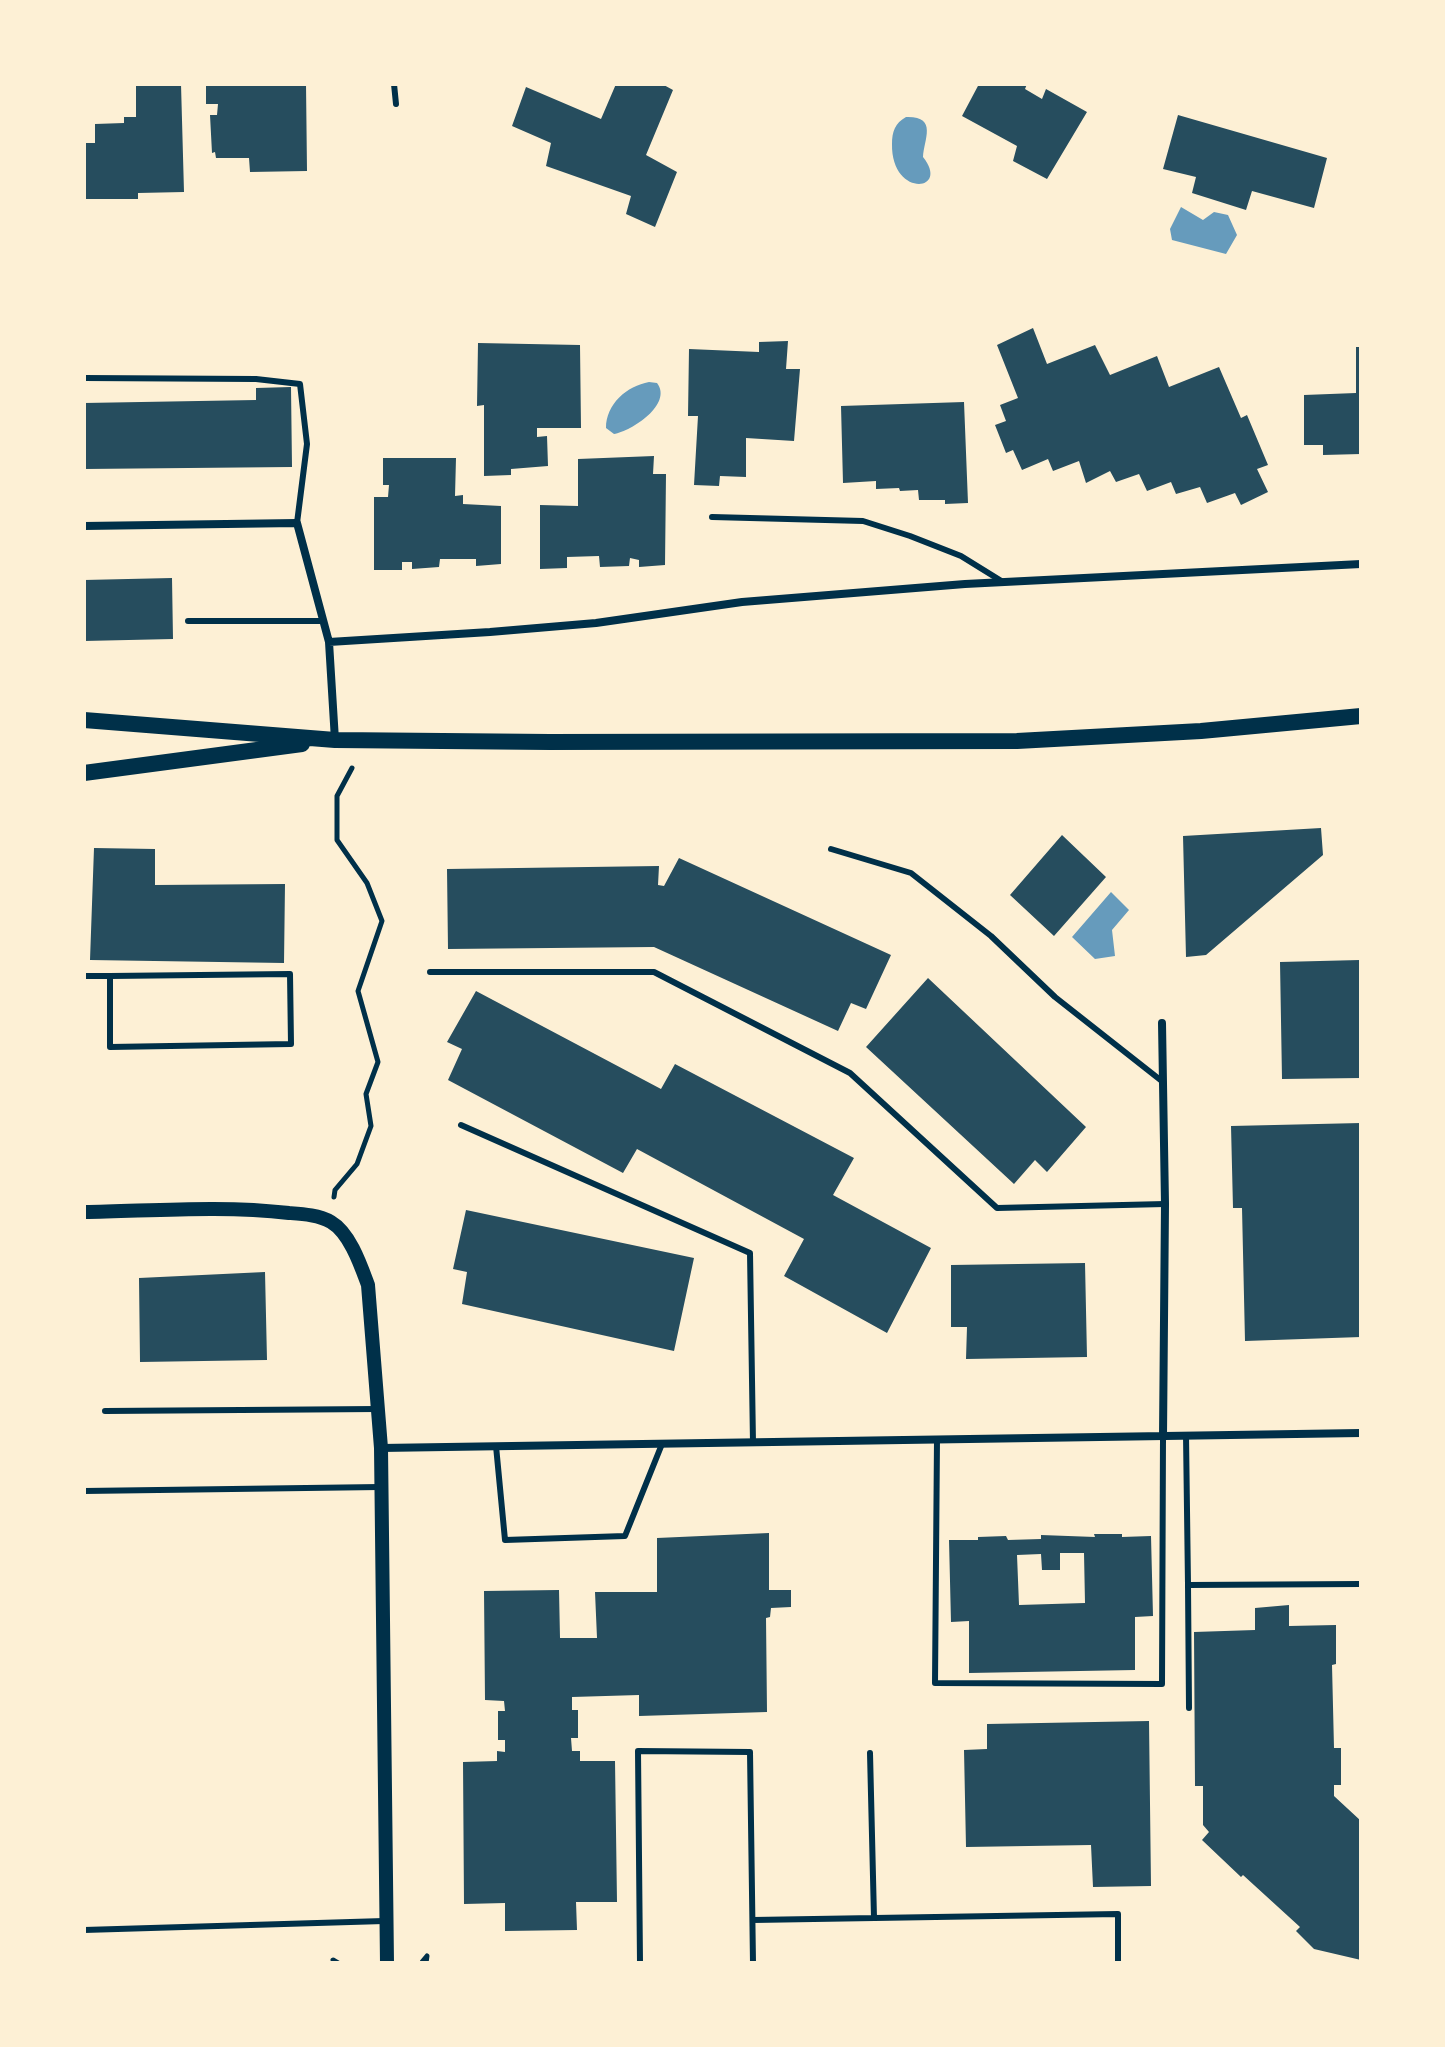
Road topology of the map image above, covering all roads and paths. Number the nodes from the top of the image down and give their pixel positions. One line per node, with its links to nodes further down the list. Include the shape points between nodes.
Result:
1 (394, 84): 2 (lane)
2 (396, 104)
3 (84, 378): 5 (lane, via 300,384 307,444)
4 (712, 517): 8 (lane, via 863,521 961,556)
5 (297, 523): 6 (street); 10 (street)
6 (84, 526)
7 (1361, 564): 8 (street)
8 (1003, 582): 11 (street, via 742,602 596,623)
9 (188, 621): 10 (lane)
10 (323, 621): 11 (street)
11 (329, 642): 14 (street)
12 (1361, 716): 15 (main road, via 1017,741)
13 (84, 720): 14 (main road)
14 (335, 740): 15 (main road); 16 (main road)
15 (366, 740): 26 (path, via 337,796 337,840 367,883 382,921 358,991 378,1062 366,1094 371,1126 357,1164 335,1190)
16 (84, 773)
17 (831, 849): 22 (lane, via 911,873)
18 (430, 972): 24 (lane, via 654,972 850,1073 997,1208)
19 (84, 976): 20 (lane)
20 (110, 976): 20 (lane, via 290,974 291,1044 110,1047)
21 (1162, 1023): 22 (street)
22 (1163, 1082): 24 (street)
23 (461, 1125): 33 (lane, via 750,1253)
24 (1165, 1204): 31 (street)
25 (84, 1212): 26 (street, via 258,1209)
26 (333, 1222): 27 (street, via 351,1244 368,1285)
27 (377, 1409): 28 (lane); 36 (street)
28 (105, 1411)
29 (1361, 1433): 30 (street)
30 (1186, 1435): 31 (street); 40 (lane)
31 (1163, 1436): 32 (street); 32 (lane, via 1162,1684 935,1683)
32 (937, 1439): 33 (street)
33 (753, 1443): 34 (street)
34 (662, 1444): 35 (street); 35 (lane, via 625,1536 505,1540)
35 (496, 1446): 36 (street)
36 (381, 1448): 37 (street)
37 (381, 1487): 38 (lane); 45 (street)
38 (84, 1491)
39 (1361, 1584): 40 (lane)
40 (1188, 1585): 41 (lane)
41 (1189, 1708)
42 (870, 1753): 43 (lane)
43 (874, 1918): 44 (lane); 50 (lane, via 1118,1914)
44 (753, 1920): 48 (lane, via 750,1752 638,1751); 49 (lane)
45 (387, 1921): 46 (lane); 47 (street)
46 (84, 1930)
47 (387, 1963)
48 (640, 1963)
49 (753, 1963)
50 (1118, 1963)

